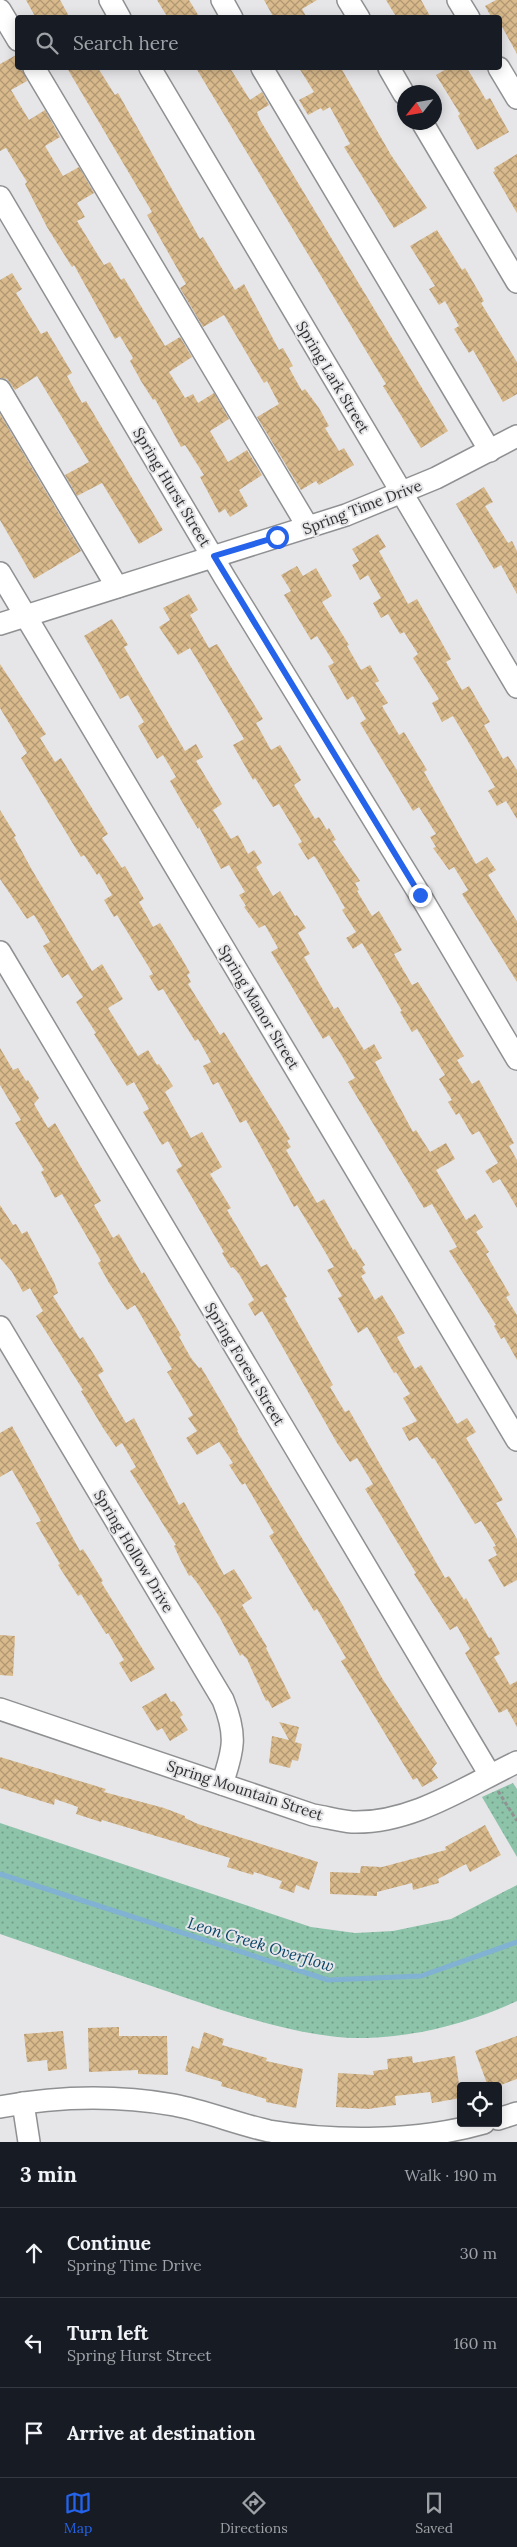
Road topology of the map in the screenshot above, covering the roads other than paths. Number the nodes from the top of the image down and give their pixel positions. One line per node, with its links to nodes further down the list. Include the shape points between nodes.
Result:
1 (110, 0): 6 (street)
2 (222, 0): 7 (street)
3 (348, 0): 8 (street)
4 (458, 0): 9 (street)
5 (0, 10): 10 (street)
6 (118, 15)
7 (230, 15)
8 (357, 15)
9 (467, 15)
10 (15, 35)
11 (35, 70): 25 (street)
12 (151, 70): 24 (street, Spring Lark Street)
13 (263, 70): 23 (street)
14 (390, 70): 16 (street)
15 (500, 70): 17 (street)
16 (399, 85)
17 (517, 98)
18 (427, 130): 20 (street)
19 (0, 197): 26 (street, Spring Hurst Street)
20 (517, 282)
21 (0, 390): 28 (street)
22 (517, 436): 23 (street, Spring Time Drive)
23 (490, 451): 24 (street, Spring Time Drive)
24 (401, 494): 25 (street, Spring Time Drive); 31 (street, Spring Lark Street)
25 (308, 527): 26 (street, Spring Time Drive)
26 (214, 556): 28 (street, Spring Time Drive); 33 (street, Spring Hurst Street)
27 (0, 573): 29 (street, Spring Manor Street)
28 (117, 587): 29 (street, Spring Time Drive)
29 (25, 616): 30 (street, Spring Time Drive); 35 (street, Spring Manor Street)
30 (0, 624)
31 (517, 687)
32 (0, 952): 38 (street, Spring Forest Street)
33 (517, 1059)
34 (0, 1327): 39 (street, Spring Hollow Drive, via 223,1700 232,1723 233,1737)
35 (517, 1440)
36 (0, 1708): 39 (street, Spring Mountain Street)
37 (517, 1762): 38 (street, Spring Mountain Street)
38 (490, 1776): 39 (street, Spring Mountain Street, via 412,1813 382,1821 350,1822 314,1815)
39 (222, 1784)
40 (22, 2103): 41 (street); 45 (street, via 82,2097 175,2105); 46 (street)
41 (0, 2107)
42 (517, 2113): 43 (street)
43 (502, 2118)
44 (483, 2130): 45 (street, via 365,2140)
45 (296, 2138)
46 (29, 2142)

